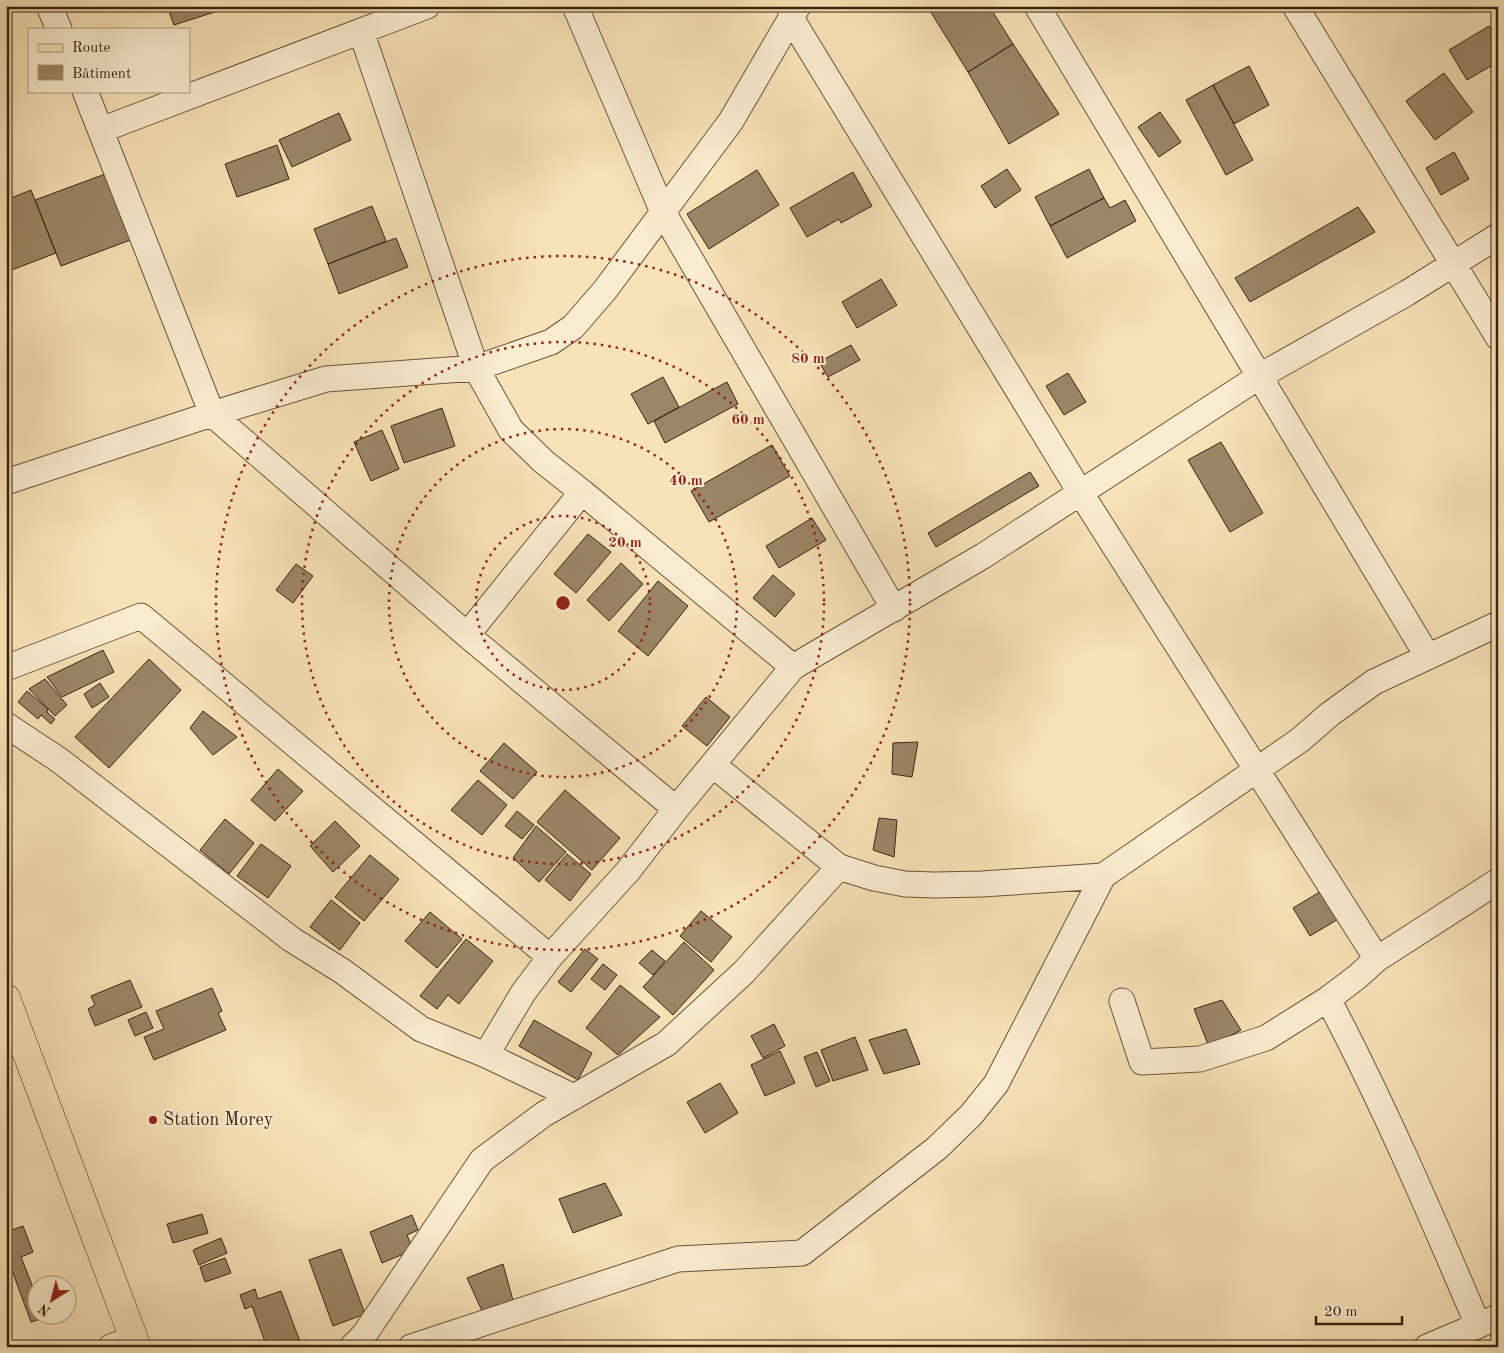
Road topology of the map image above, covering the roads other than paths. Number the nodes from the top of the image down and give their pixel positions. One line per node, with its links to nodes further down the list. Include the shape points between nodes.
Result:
1 (49, 6): 7 (street)
2 (427, 6): 8 (street)
3 (576, 6): 11 (street)
4 (1037, 6): 16 (street)
5 (1296, 6): 13 (street)
6 (794, 10): 11 (street, via 731,121); 20 (street)
7 (59, 28)
8 (361, 31): 10 (street); 15 (street)
9 (85, 92): 10 (street)
10 (101, 130): 17 (street)
11 (663, 212): 15 (street, via 605,290 572,327 551,342); 21 (street)
12 (1498, 236): 13 (street)
13 (1454, 264): 14 (street); 16 (street)
14 (1498, 337)
15 (476, 368): 17 (street, via 326,379); 19 (street, via 511,430)
16 (1260, 376): 20 (street); 24 (street)
17 (212, 414): 18 (street); 23 (street)
18 (6, 482)
19 (582, 492): 23 (street); 25 (street)
20 (1080, 492): 21 (street, via 983,556); 29 (street)
21 (894, 609): 25 (street)
22 (1498, 624): 24 (street)
23 (467, 635): 30 (street)
24 (1428, 657): 29 (street, via 1374,682)
25 (793, 667): 28 (street)
26 (6, 668): 34 (street, via 141,616)
27 (6, 725): 39 (street, via 59,760 291,939 342,971 421,1029)
28 (713, 765): 30 (street); 31 (street)
29 (1257, 769): 32 (street); 35 (street)
30 (676, 809): 34 (street, via 628,870)
31 (840, 867): 32 (street, via 905,884 982,884); 40 (street, via 744,972 666,1044)
32 (1103, 876): 44 (street, via 996,1084 971,1115 937,1148 802,1253 678,1259)
33 (1498, 880): 35 (street)
34 (550, 957): 39 (street)
35 (1377, 958): 37 (street)
36 (6, 998): 42 (main road)
37 (1328, 999): 38 (street, via 1266,1038 1200,1059 1142,1062); 41 (street, via 1371,1081 1439,1234)
38 (1122, 1001)
39 (486, 1055): 40 (street)
40 (574, 1097): 43 (street, via 544,1114 482,1160)
41 (1488, 1321): 45 (street)
42 (127, 1344)
43 (352, 1347)
44 (411, 1347)
45 (1427, 1347)

